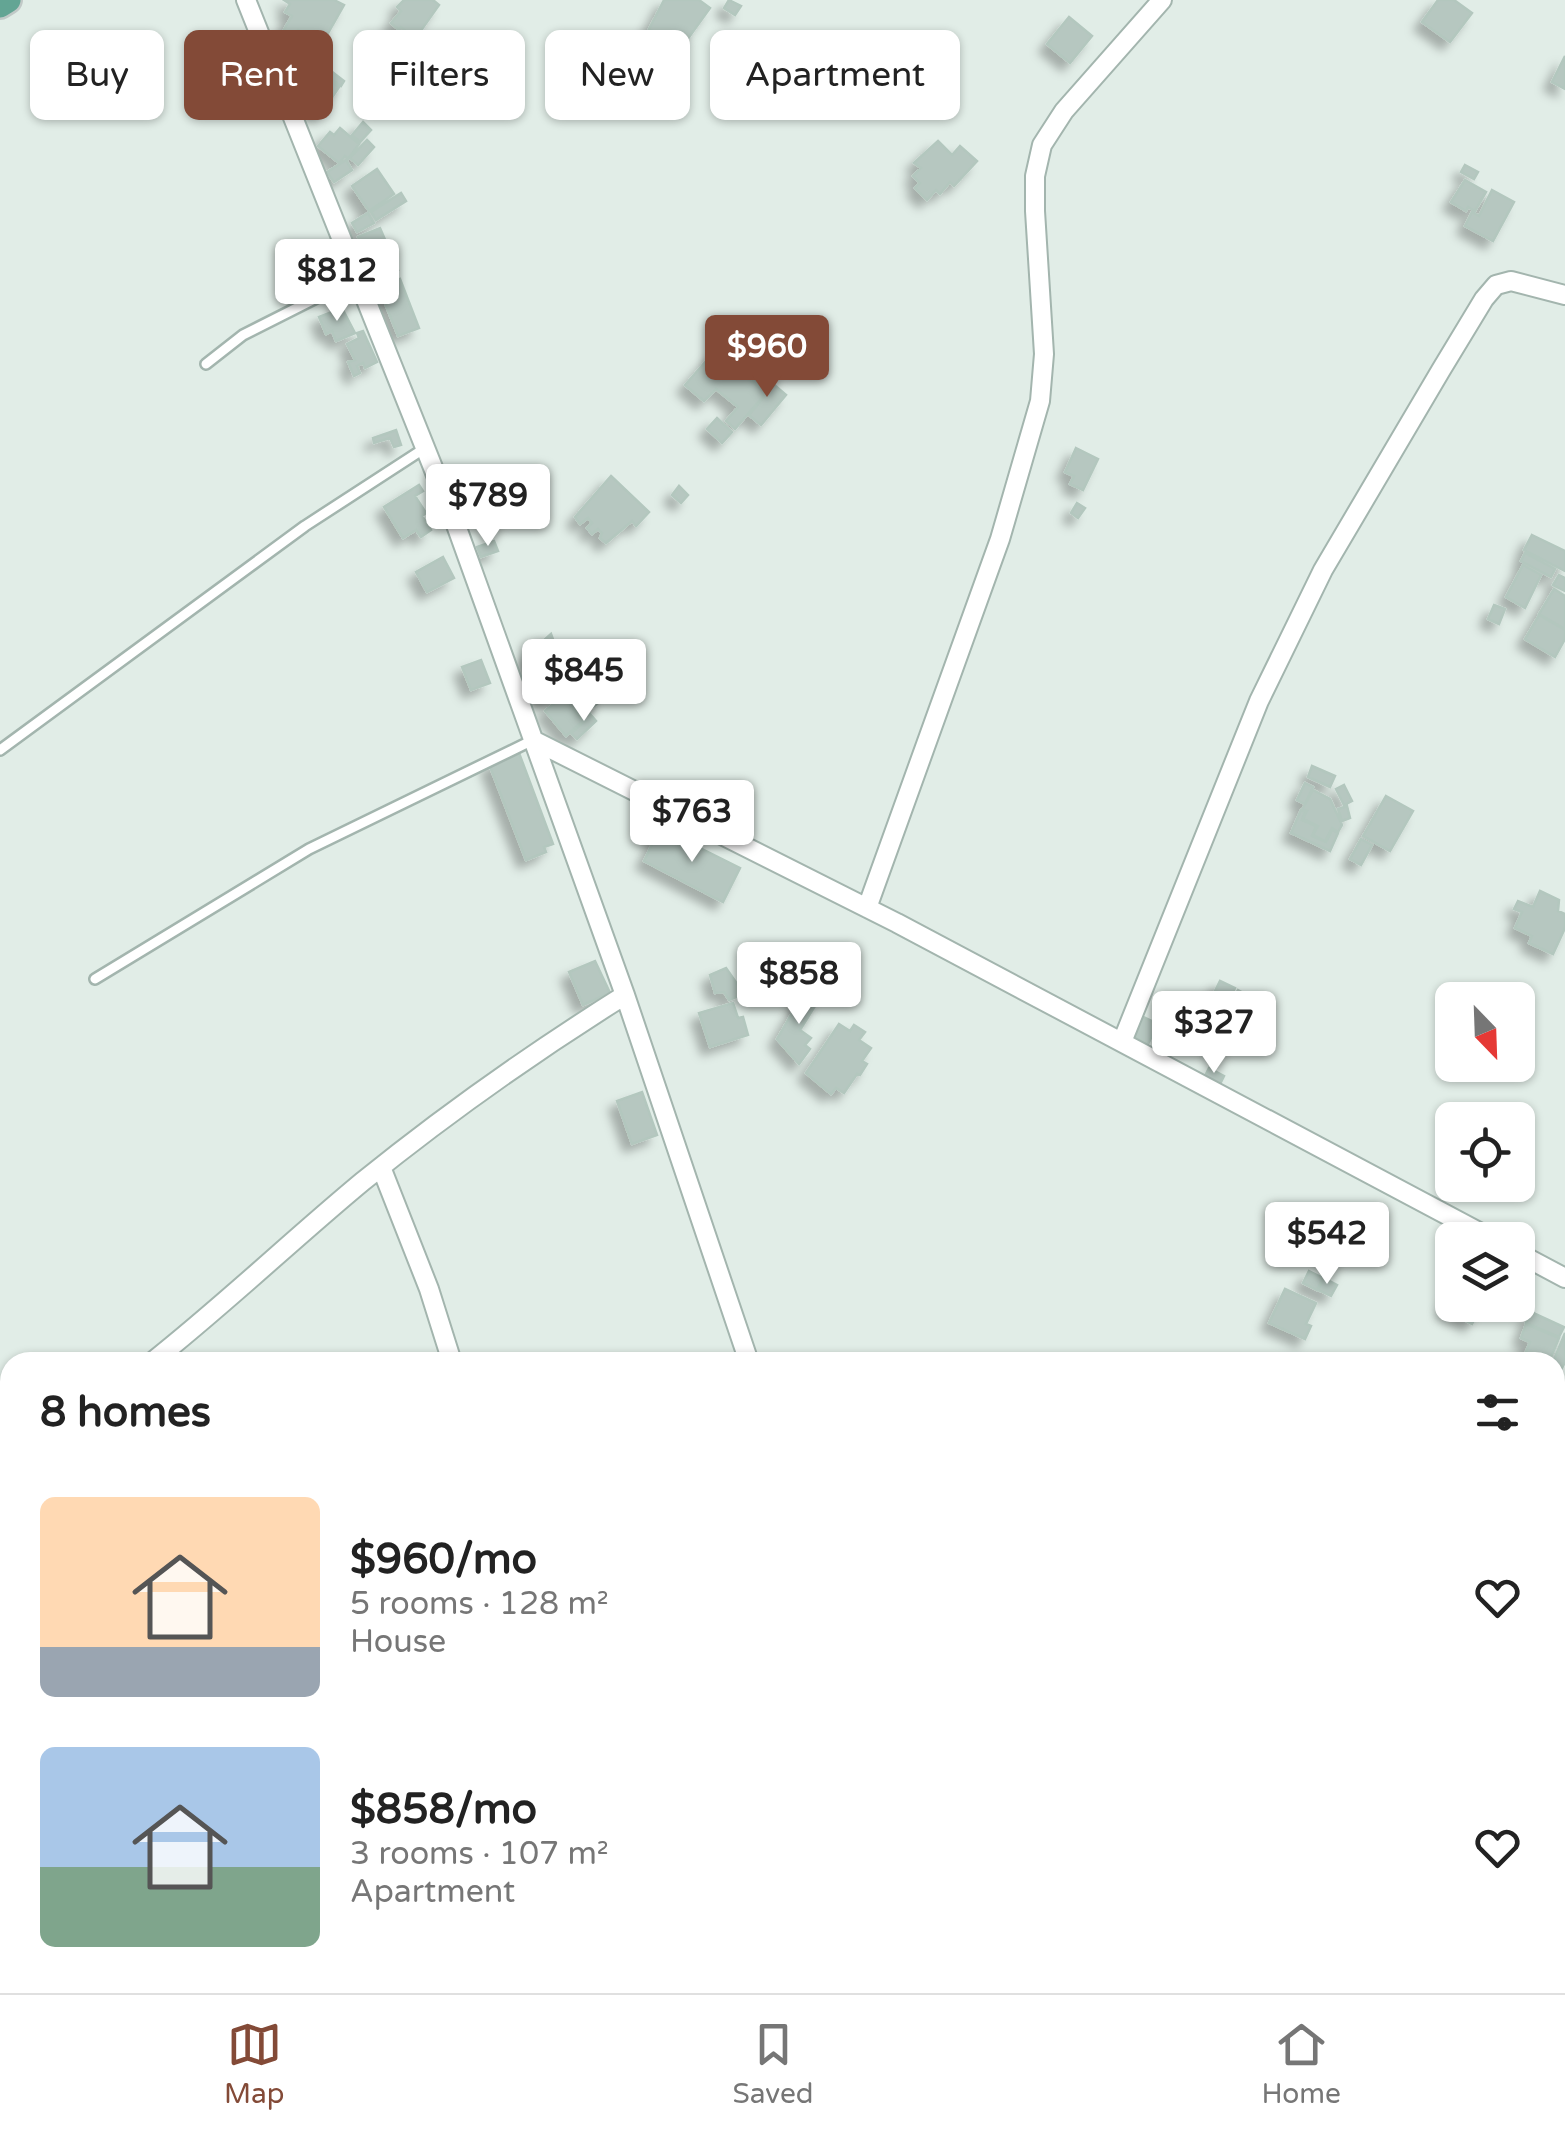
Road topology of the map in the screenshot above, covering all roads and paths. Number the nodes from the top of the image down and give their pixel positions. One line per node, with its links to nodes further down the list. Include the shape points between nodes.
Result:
1 (8, 0): 4 (main road)
2 (246, 0): 5 (street)
3 (1162, 0): 11 (street, via 1042,145 1035,211 1044,354 1040,401 1000,539)
4 (0, 5)
5 (359, 277): 7 (lane, via 243,335); 8 (street)
6 (1565, 295): 14 (street, via 1511,281 1496,285 1441,370 1324,570 1258,701)
7 (206, 364)
8 (425, 448): 9 (street); 10 (lane, via 305,526)
9 (533, 740): 11 (street); 12 (lane, via 309,849); 13 (street)
10 (0, 750)
11 (867, 908): 14 (street)
12 (95, 978)
13 (625, 995): 15 (street, via 513,1068); 21 (street)
14 (1122, 1042): 16 (street)
15 (381, 1168): 19 (street); 20 (street)
16 (1460, 1222)
17 (1535, 1262): 18 (street)
18 (1565, 1278)
19 (164, 1352)
20 (449, 1352)
21 (746, 1352)

